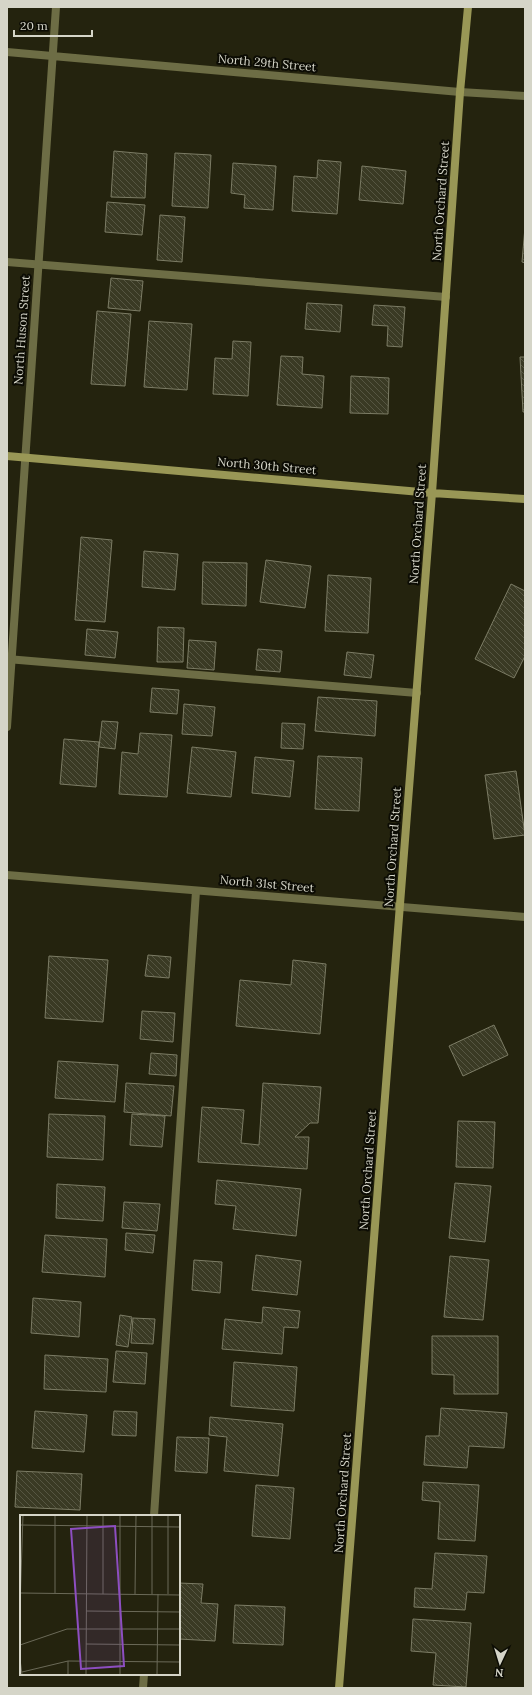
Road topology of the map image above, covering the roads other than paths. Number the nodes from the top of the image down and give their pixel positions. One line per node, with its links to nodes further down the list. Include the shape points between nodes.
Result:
1 (56, 7): 4 (street, North Huson Street)
2 (468, 7): 5 (street, North Orchard Street)
3 (7, 52): 4 (street, North 29th Street)
4 (53, 56): 5 (street, North 29th Street); 8 (street, North Huson Street)
5 (460, 92): 6 (street, North 29th Street); 9 (street, North Orchard Street)
6 (525, 96)
7 (7, 262): 8 (street)
8 (39, 264): 9 (street); 11 (street, North Huson Street)
9 (446, 297): 12 (street, North Orchard Street)
10 (7, 456): 11 (street, North 30th Street)
11 (25, 457): 12 (street, North 30th Street); 14 (street, North Huson Street)
12 (432, 493): 13 (street, North 30th Street); 15 (street, North Orchard Street)
13 (525, 498)
14 (9, 659): 15 (street); 16 (street, North Huson Street)
15 (417, 693): 19 (street, North Orchard Street)
16 (7, 727)
17 (7, 875): 18 (street, North 31st Street)
18 (196, 891): 19 (street, North 31st Street); 21 (street)
19 (400, 908): 20 (street, North 31st Street); 24 (street, North Orchard Street)
20 (525, 918)
21 (154, 1515)
22 (144, 1675): 23 (street)
23 (143, 1688)
24 (339, 1688)

